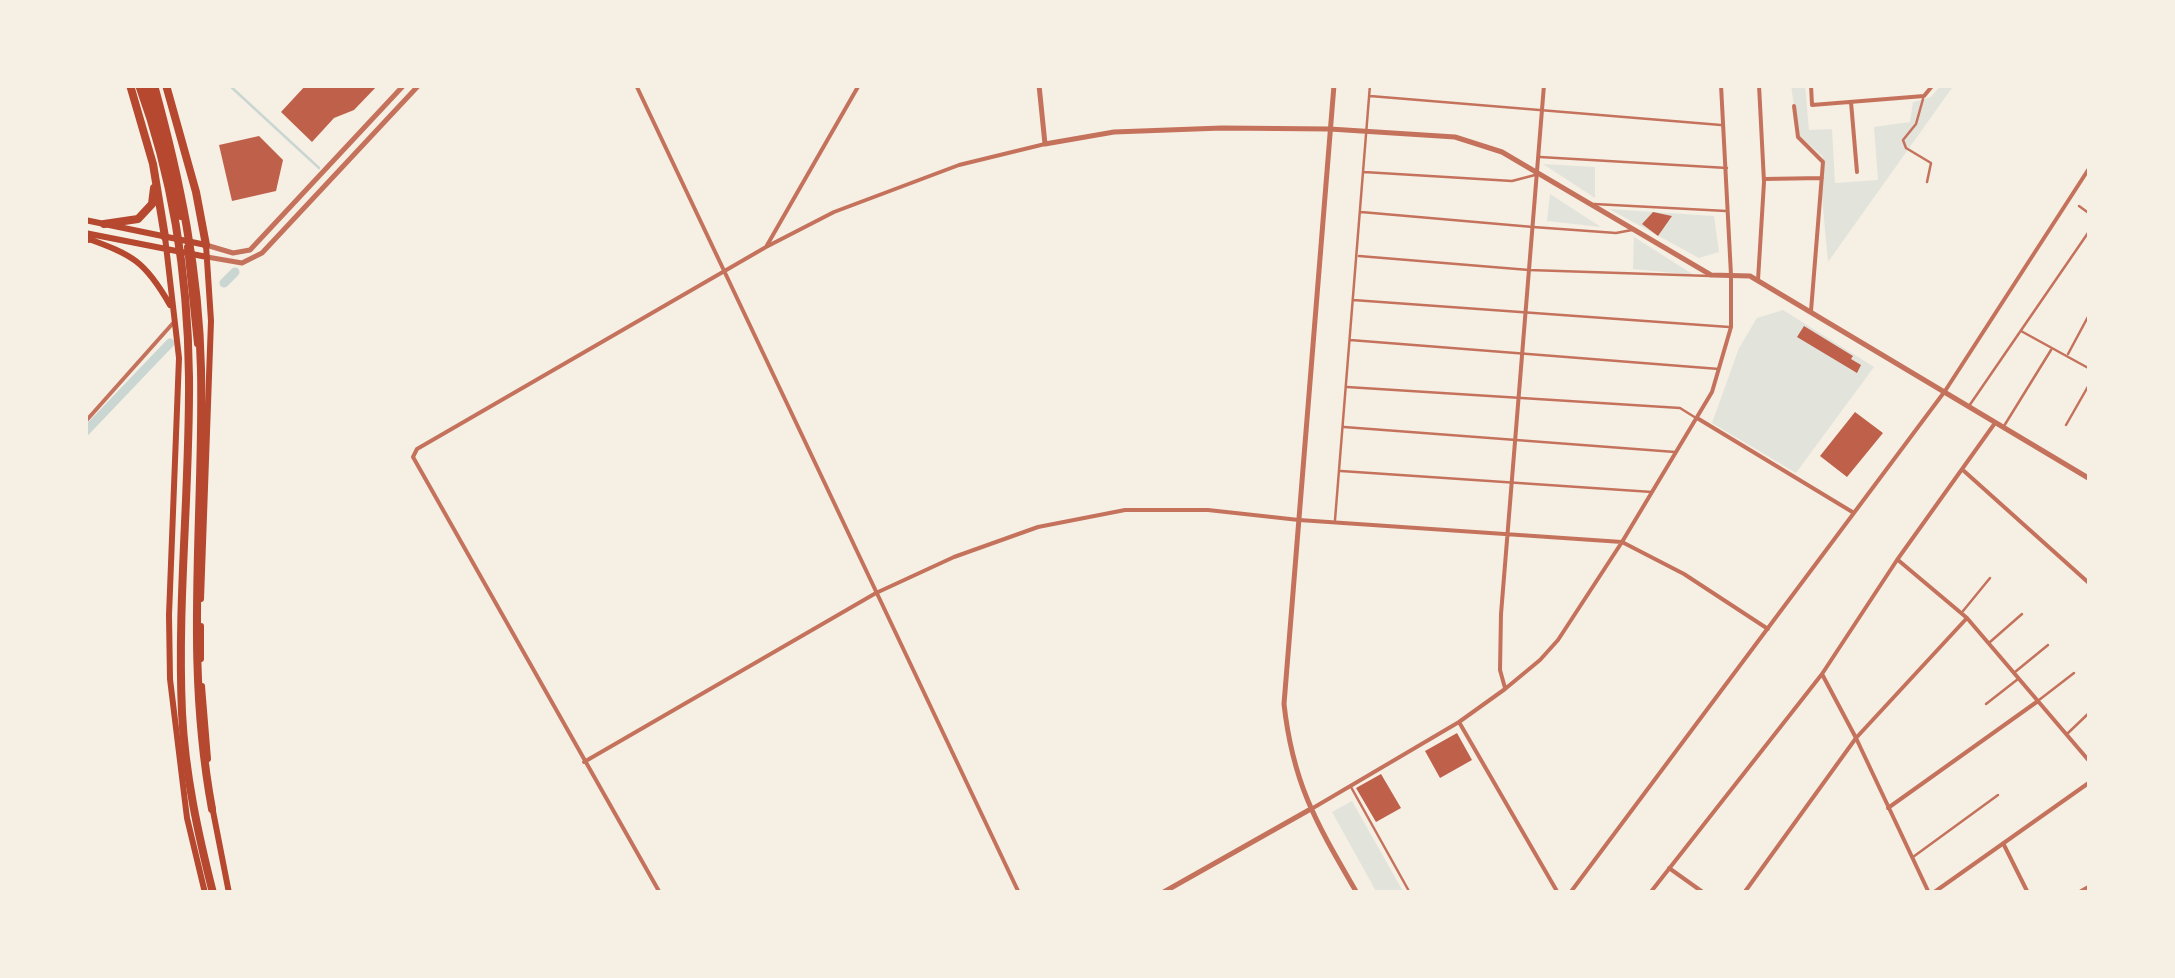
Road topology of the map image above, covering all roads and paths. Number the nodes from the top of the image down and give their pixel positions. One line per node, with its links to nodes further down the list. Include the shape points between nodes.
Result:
1 (140, 85): 25 (highway, via 136,103); 46 (highway); 122 (highway, via 184,200 195,267 201,370 198,716); 129 (highway, via 163,161 183,271 189,376 182,716 189,783)
2 (165, 85): 47 (highway)
3 (404, 85): 47 (street, via 250,250)
4 (419, 85): 52 (street, via 262,253 242,263)
5 (636, 85): 54 (street)
6 (859, 85): 48 (street)
7 (1039, 85): 23 (street)
8 (1334, 85): 21 (street)
9 (1370, 85): 15 (lane)
10 (1544, 85): 19 (street)
11 (1721, 85): 20 (street)
12 (1758, 85): 32 (street)
13 (1811, 85): 17 (street, via 1812,105)
14 (1932, 85): 16 (street)
15 (1369, 96): 19 (lane); 22 (lane)
16 (1924, 96): 17 (street); 33 (lane, via 1903,140 1930,162)
17 (1851, 102): 29 (street)
18 (1794, 106): 31 (street, via 1798,136 1822,162)
19 (1542, 112): 20 (lane); 24 (street)
20 (1722, 125): 27 (street)
21 (1330, 129): 22 (street); 23 (street, via 1114,132); 91 (street)
22 (1365, 132): 28 (lane); 30 (street, via 1472,141)
23 (1045, 144): 48 (street, via 959,165 850,205)
24 (1538, 158): 27 (lane); 30 (street)
25 (153, 164): 40 (highway, via 152,204 144,214); 45 (highway)
26 (2090, 167): 73 (street)
27 (1726, 168): 36 (street)
28 (1362, 172): 30 (lane, via 1512,182); 37 (lane)
29 (1857, 172)
30 (1538, 174): 34 (street); 41 (street)
31 (1822, 178): 32 (street); 59 (street)
32 (1764, 179): 56 (street)
33 (1927, 182)
34 (1588, 204): 36 (lane); 42 (street)
35 (2079, 206): 38 (lane)
36 (1728, 211): 55 (street)
37 (1360, 212): 41 (lane); 51 (lane)
38 (2090, 214)
39 (85, 220): 40 (main road)
40 (104, 224): 45 (main road)
41 (1533, 227): 42 (lane); 53 (street)
42 (1632, 230): 55 (street, via 1711,275)
43 (2090, 230): 64 (lane)
44 (86, 237): 49 (main road); 58 (main road, via 137,259)
45 (165, 237): 46 (main road); 49 (main road)
46 (187, 241): 47 (main road); 50 (main road)
47 (206, 245): 52 (main road)
48 (766, 247): 54 (street)
49 (167, 250): 50 (main road); 58 (main road)
50 (187, 254): 52 (main road); 76 (main road)
51 (1356, 256): 53 (lane); 57 (lane)
52 (207, 258): 76 (main road)
53 (1530, 270): 55 (lane); 60 (street)
54 (725, 272): 98 (street); 116 (street, via 417,448 413,457)
55 (1732, 275): 56 (street); 63 (street)
56 (1758, 281): 59 (street)
57 (1352, 300): 60 (lane); 65 (lane)
58 (172, 307): 62 (main road)
59 (1811, 312): 73 (street)
60 (1526, 313): 63 (lane); 67 (street)
61 (2090, 313): 68 (lane)
62 (174, 322): 78 (street); 128 (main road, via 179,358 170,679 187,818)
63 (1731, 327): 69 (street)
64 (2020, 330): 66 (lane); 75 (lane)
65 (1350, 340): 67 (lane); 72 (lane)
66 (2052, 350): 68 (lane); 82 (lane)
67 (1522, 354): 69 (lane); 74 (street)
68 (2067, 356): 70 (lane)
69 (1720, 369): 77 (street)
70 (2090, 369)
71 (2090, 383): 80 (lane)
72 (1346, 387): 74 (lane); 81 (lane)
73 (1945, 391): 75 (street); 90 (street)
74 (1519, 397): 77 (lane, via 1680,408); 83 (street)
75 (1969, 406): 79 (street)
76 (208, 417): 122 (main road, via 200,602)
77 (1697, 418): 84 (street); 90 (street)
78 (85, 422)
79 (1996, 423): 82 (street); 86 (street)
80 (2066, 425)
81 (1342, 427): 83 (lane); 85 (lane)
82 (2003, 427): 87 (street)
83 (1516, 439): 84 (lane); 88 (street)
84 (1678, 452): 89 (street)
85 (1339, 470): 88 (lane); 92 (lane)
86 (1964, 471): 95 (street); 97 (street)
87 (2090, 479)
88 (1512, 483): 89 (lane); 93 (street)
89 (1652, 492): 94 (street)
90 (1854, 513): 102 (street)
91 (1299, 520): 92 (street); 98 (street, via 1208,510 1115,511 1038,527); 123 (street, via 1284,704 1289,750)
92 (1335, 522): 93 (street)
93 (1508, 532): 94 (street); 109 (street, via 1500,670)
94 (1622, 542): 102 (street); 109 (street, via 1558,640)
95 (1897, 560): 99 (street); 106 (street)
96 (1990, 578): 99 (lane)
97 (2090, 584)
98 (876, 593): 116 (street); 132 (street)
99 (1962, 612): 101 (street)
100 (2022, 614): 103 (lane)
101 (1967, 618): 103 (street); 115 (street)
102 (1768, 629): 137 (street)
103 (1988, 643): 105 (street)
104 (2048, 645): 105 (lane)
105 (2014, 672): 108 (street)
106 (1822, 674): 115 (street); 126 (street)
107 (2074, 674): 110 (lane)
108 (2019, 678): 110 (street); 111 (lane)
109 (1506, 690): 113 (street)
110 (2038, 702): 114 (street); 121 (street)
111 (1986, 704)
112 (2090, 712): 114 (lane)
113 (1459, 722): 119 (street); 136 (street)
114 (2066, 734): 117 (street)
115 (1856, 738): 121 (street); 140 (street)
116 (584, 762): 131 (street)
117 (2090, 762)
118 (2090, 782): 124 (street)
119 (1350, 786): 123 (street); 135 (lane)
120 (1998, 794): 125 (lane)
121 (1888, 808): 125 (street)
122 (212, 809): 130 (main road)
123 (1309, 810): 133 (street); 134 (street)
124 (2004, 845): 141 (street); 142 (street)
125 (1912, 858): 141 (street)
126 (1669, 868): 138 (street); 139 (street)
127 (2090, 886): 143 (street)
128 (205, 893)
129 (214, 893)
130 (230, 893)
131 (660, 893)
132 (1019, 893)
133 (1162, 893)
134 (1357, 893)
135 (1410, 893)
136 (1558, 893)
137 (1570, 893)
138 (1650, 893)
139 (1704, 893)
140 (1744, 893)
141 (1931, 893)
142 (2028, 893)
143 (2078, 893)

